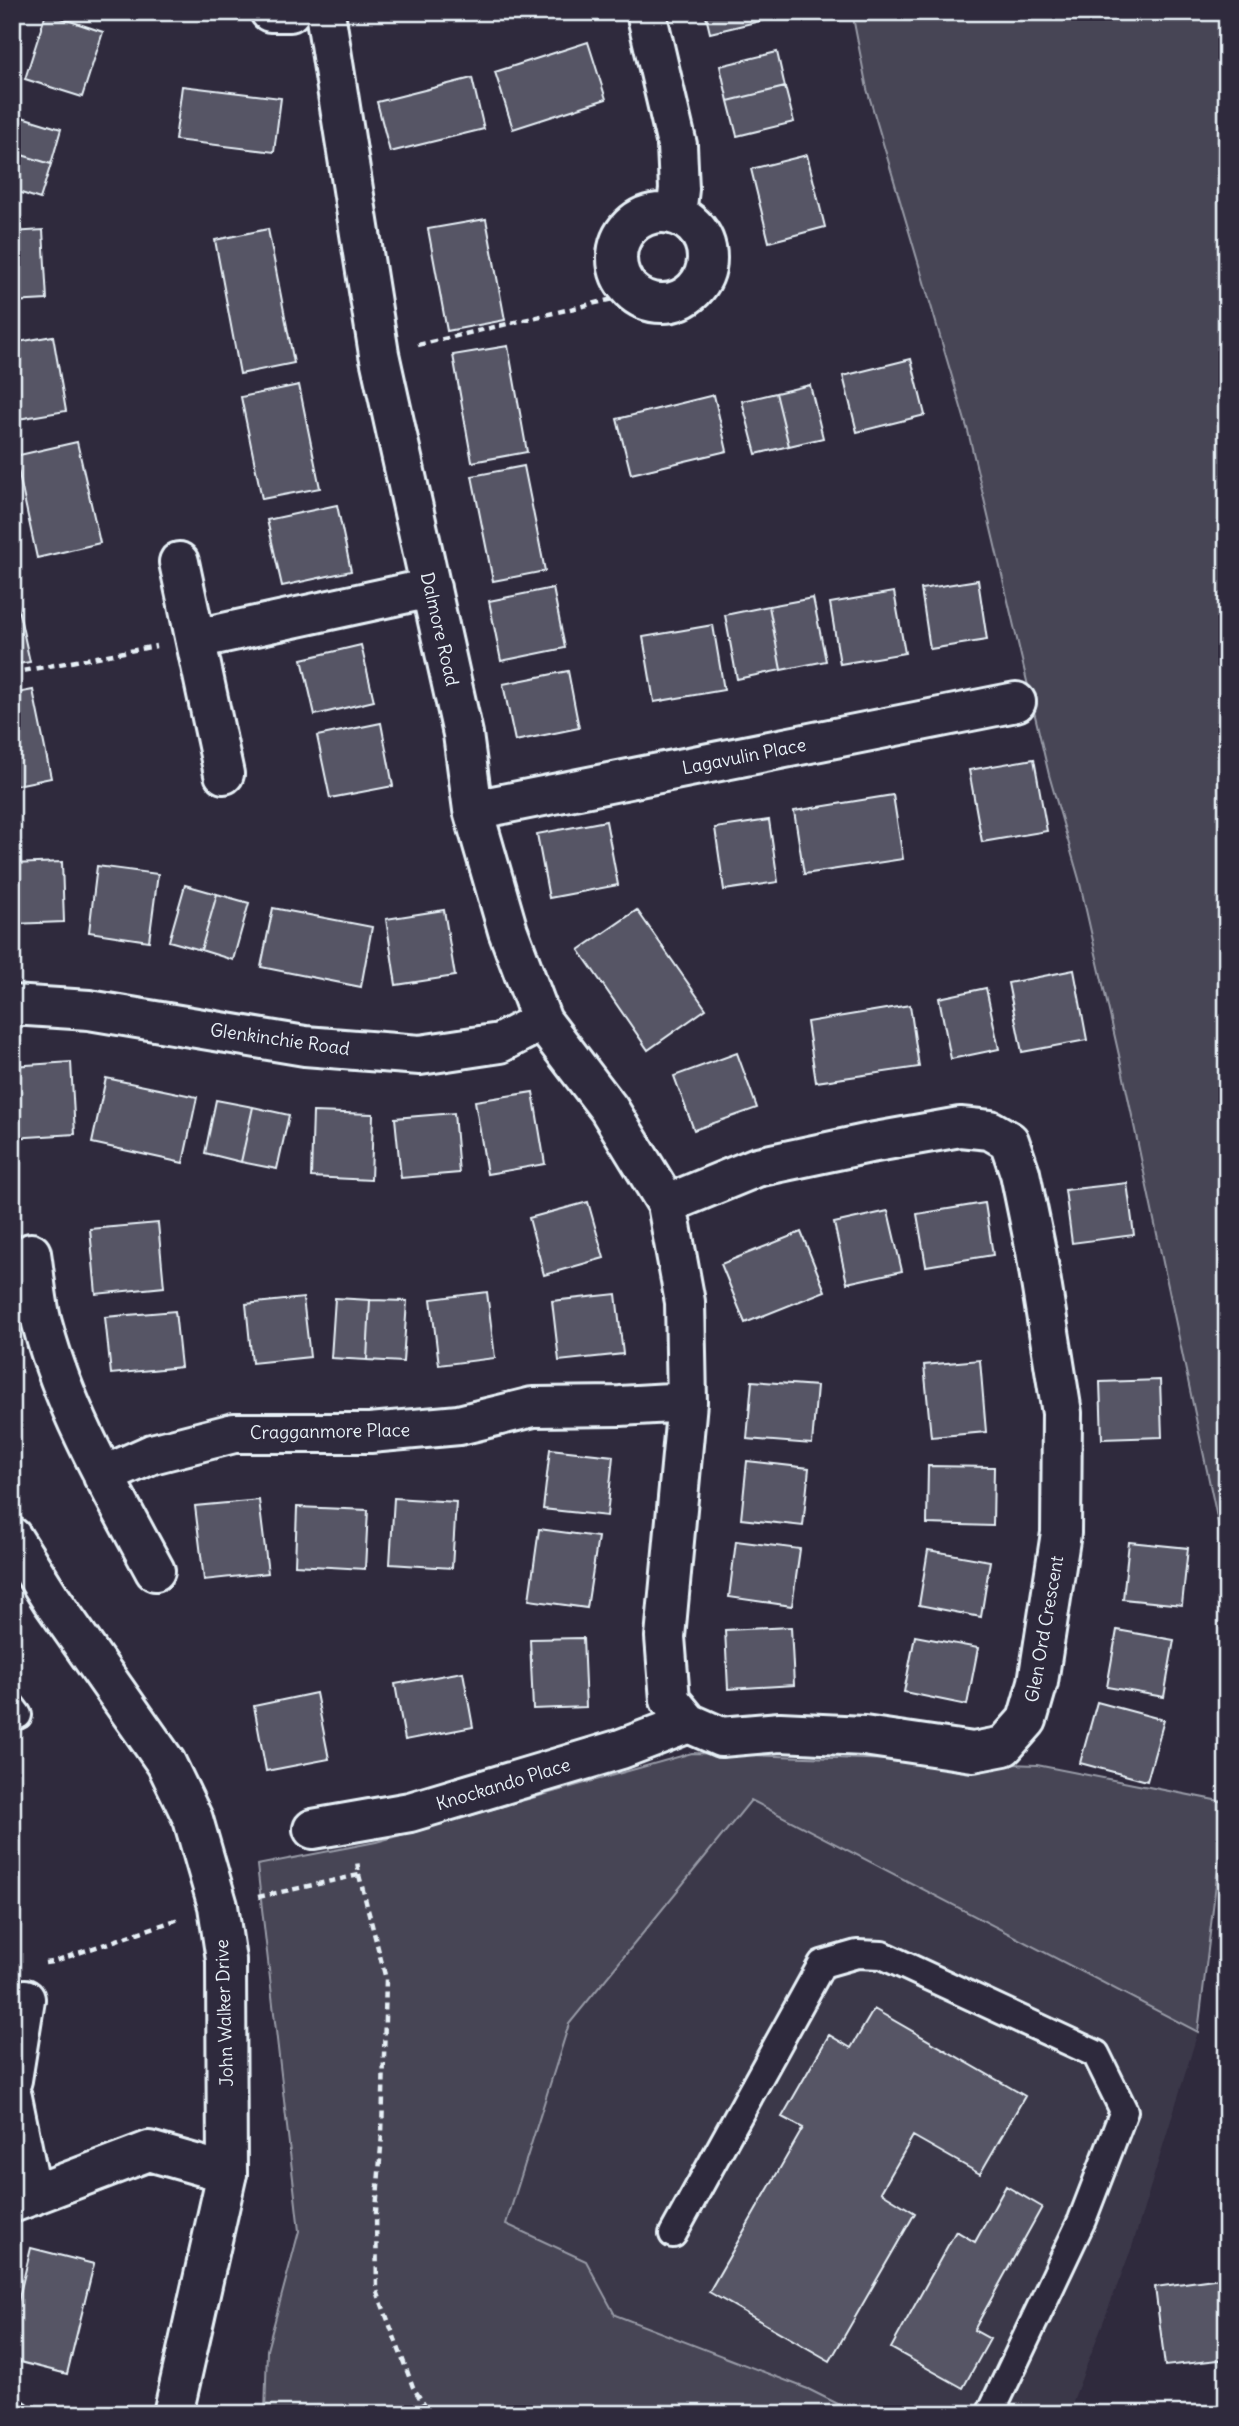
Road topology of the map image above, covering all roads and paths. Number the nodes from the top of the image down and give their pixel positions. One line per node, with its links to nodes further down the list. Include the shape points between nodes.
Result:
1 (270, 12): 2 (street)
2 (290, 12)
3 (325, 12): 7 (street, Dalmore Road)
4 (646, 12): 5 (street, via 677,145)
5 (676, 215): 6 (street, via 648,215 625,231 617,264); 6 (street, via 690,222 706,248 702,279 693,292 664,304)
6 (634, 294): 7 (path)
7 (379, 354): 9 (street, Dalmore Road)
8 (179, 562): 10 (street)
9 (430, 588): 10 (street); 14 (street, Dalmore Road, via 463,734)
10 (196, 639): 11 (path); 13 (street)
11 (12, 673)
12 (1016, 702): 14 (street, Lagavulin Place)
13 (224, 774)
14 (473, 810): 16 (street, Dalmore Road, via 508,931)
15 (12, 1005): 16 (street, Glenkinchie Road, via 89,1010 305,1046 420,1055 500,1043)
16 (542, 1021): 17 (street, Dalmore Road, via 609,1109)
17 (667, 1204): 19 (street, via 685,1302); 23 (street, Glen Ord Crescent, via 757,1167 960,1127 990,1130 1009,1141 1020,1173 1062,1413 1061,1533 1038,1682 1027,1720 1004,1746 973,1752 864,1736 780,1732 721,1737)
18 (31, 1253): 20 (street, via 42,1326)
19 (687, 1402): 20 (street, Cragganmore Place, via 533,1407 459,1424 370,1433 234,1433 152,1454); 23 (street, via 665,1637 670,1700)
20 (103, 1476): 22 (street)
21 (12, 1537): 29 (street, John Walker Drive, via 166,1763 193,1819 218,1906 226,1960)
22 (155, 1570)
23 (689, 1723): 24 (street, Knockando Place, via 621,1749 410,1812)
24 (313, 1829)
25 (359, 1875): 33 (path, via 386,1979 377,2291 412,2387)
26 (25, 1999): 27 (street)
27 (12, 2080)
28 (12, 2097): 30 (street)
29 (227, 2173): 30 (street, via 149,2151); 32 (street, John Walker Drive)
30 (22, 2199)
31 (673, 2234): 34 (lane, via 822,1964 856,1954 882,1955 1096,2054 1124,2111 1082,2220)
32 (173, 2414)
33 (430, 2414)
34 (990, 2414)

